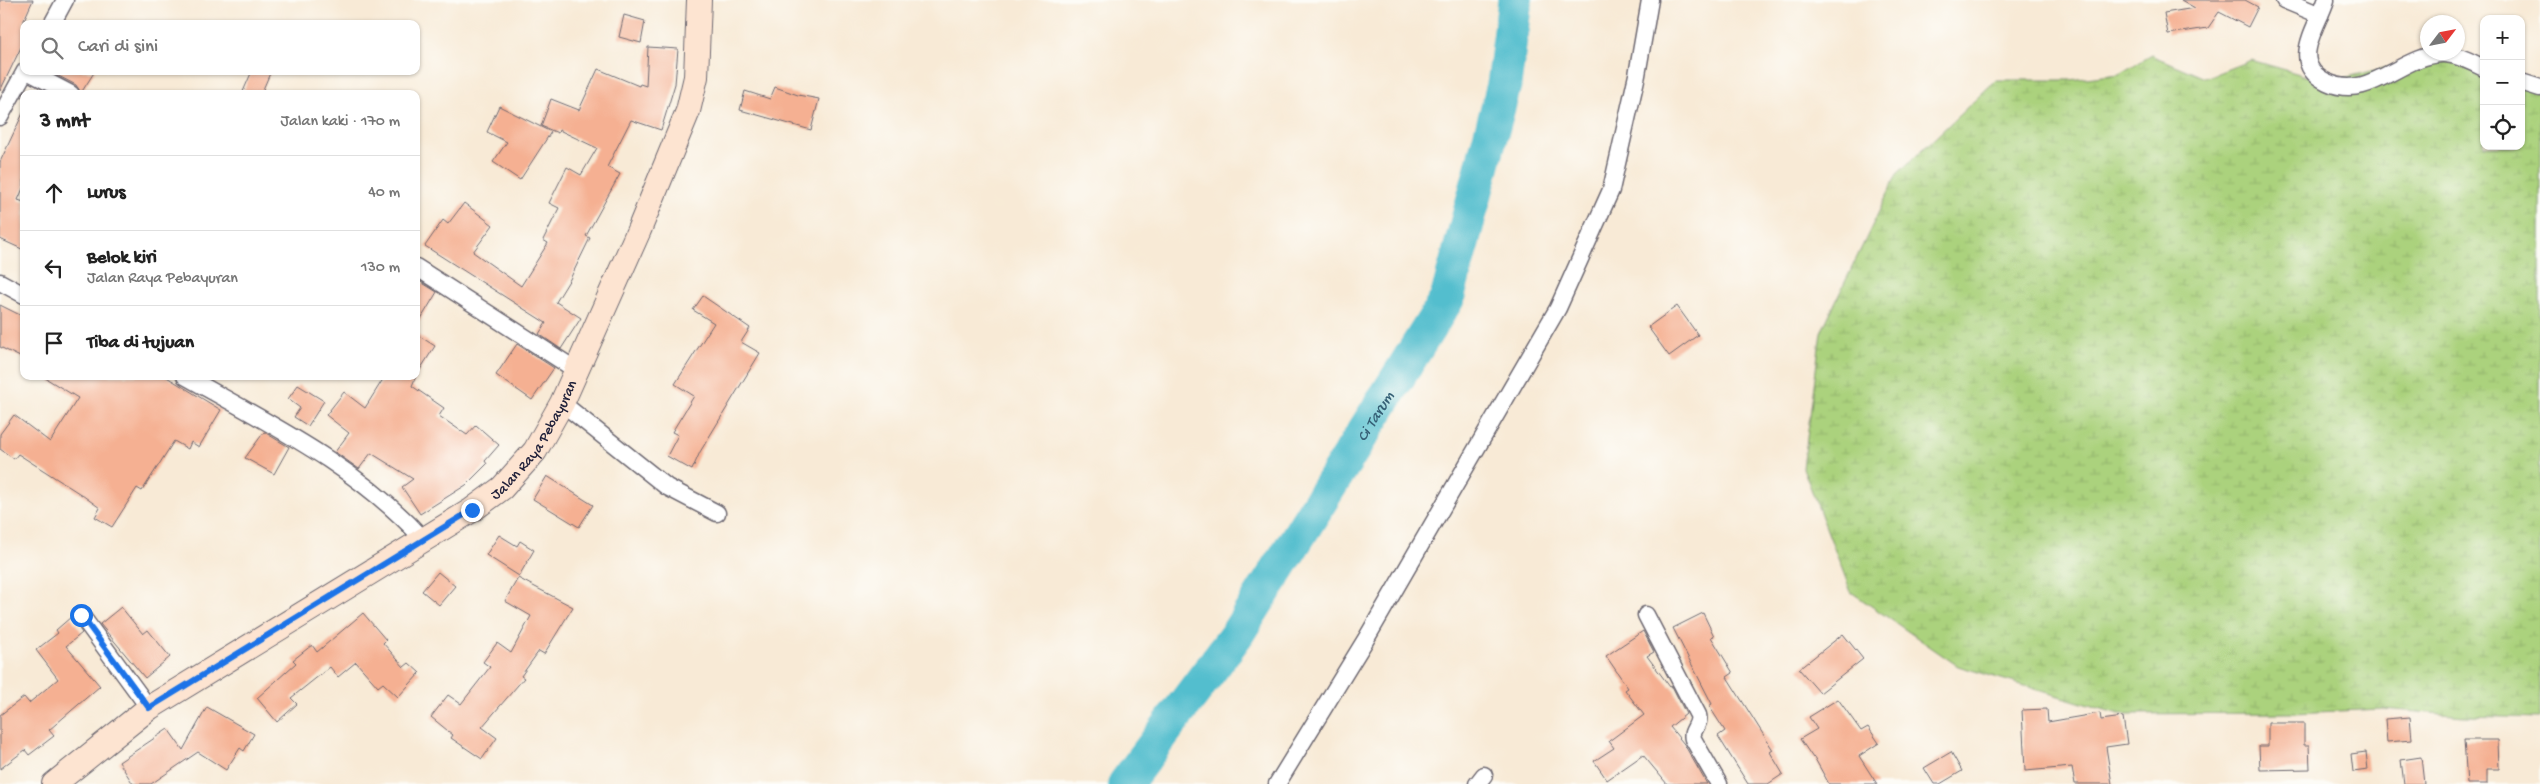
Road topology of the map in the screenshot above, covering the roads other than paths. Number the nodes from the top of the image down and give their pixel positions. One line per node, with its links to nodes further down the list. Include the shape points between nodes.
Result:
1 (66, 0): 6 (street)
2 (699, 0): 17 (main road, Jalan Raya Pebayuran, via 696,77 688,111)
3 (1650, 0): 26 (street, via 1612,190 1562,300 1366,639)
4 (2284, 0): 5 (street)
5 (2323, 7): 7 (street, via 2309,43 2307,62 2315,76 2340,88 2374,82 2428,56 2459,57)
6 (54, 20)
7 (2480, 66)
8 (24, 75): 13 (street)
9 (34, 75): 12 (street)
10 (2525, 83): 11 (street)
11 (2540, 88)
12 (63, 90)
13 (0, 117)
14 (420, 270): 17 (street)
15 (0, 282): 16 (street)
16 (20, 293)
17 (576, 370): 19 (main road, Jalan Raya Pebayuran)
18 (192, 380): 21 (street, via 334,462 382,497)
19 (562, 403): 20 (street, via 666,487); 21 (main road, Jalan Raya Pebayuran, via 535,451 502,488)
20 (717, 513)
21 (424, 540): 24 (main road, Jalan Raya Pebayuran)
22 (81, 615): 24 (street)
23 (1646, 615): 27 (street, via 1698,715 1693,740)
24 (149, 708): 25 (main road, Jalan Raya Pebayuran)
25 (54, 784)
26 (1277, 784)
27 (1719, 784)

